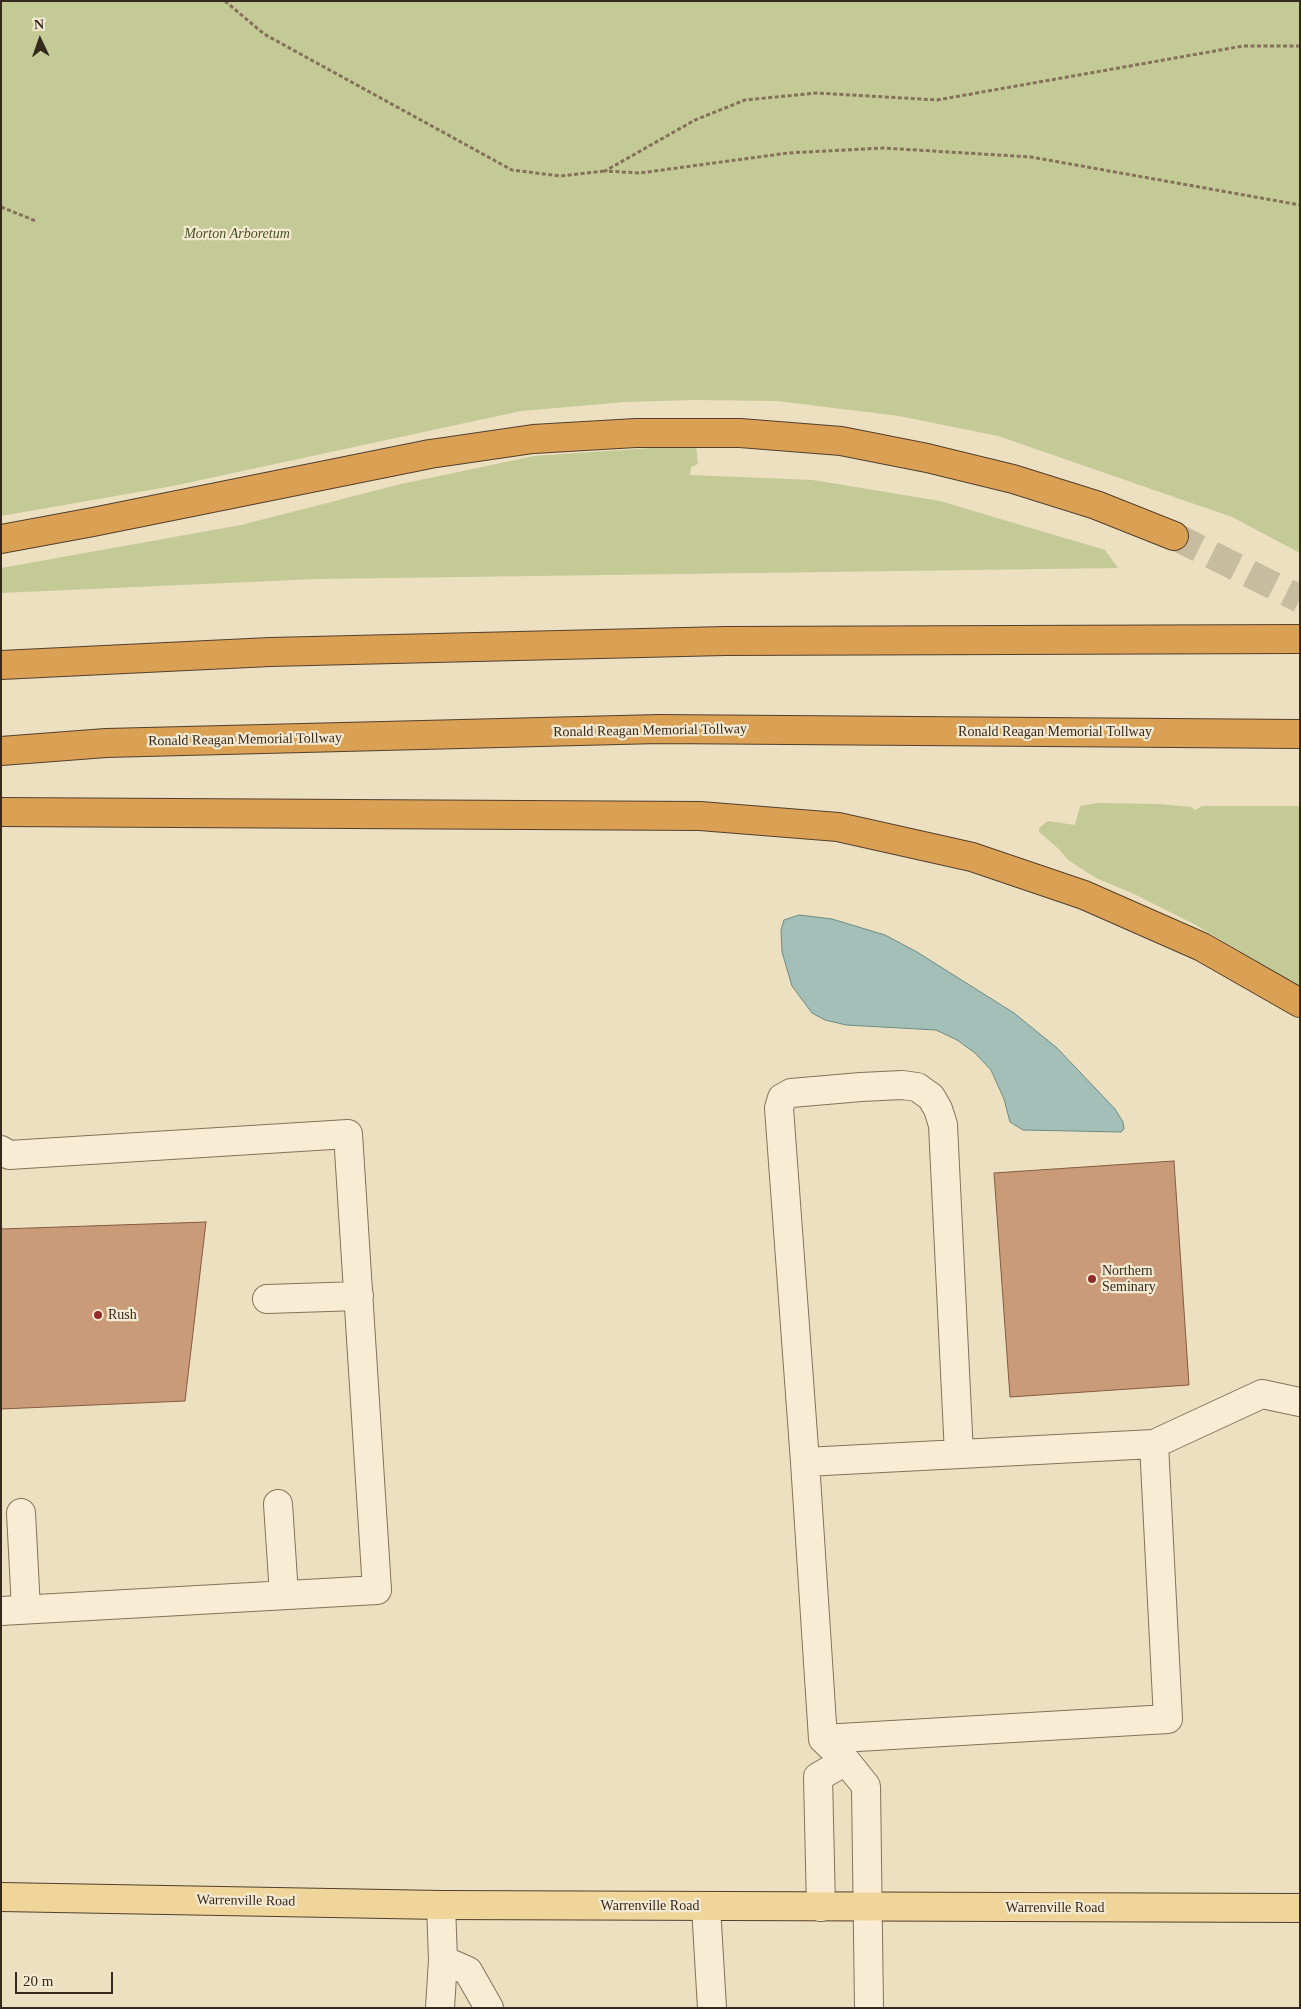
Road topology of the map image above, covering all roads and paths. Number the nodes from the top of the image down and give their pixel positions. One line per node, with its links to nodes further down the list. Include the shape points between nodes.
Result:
1 (225, 1): 3 (path, via 264,34 512,170 560,176)
2 (1300, 46): 3 (path, via 1243,46 937,100 817,93 746,100 695,120)
3 (605, 171): 4 (path, via 640,173 788,153 883,148 1031,157)
4 (1300, 205)
5 (1, 207): 6 (path)
6 (36, 221)
7 (1174, 536): 8 (highway, via 1096,505 1013,479 841,441 758,434 636,433 533,439 430,454)
8 (1, 539)
9 (1300, 639): 10 (highway, via 725,641 270,652)
10 (1, 665)
11 (1300, 734): 12 (highway, Ronald Reagan Memorial Tollway, via 659,729 106,743)
12 (1, 751)
13 (1, 812): 14 (highway, via 700,816 838,827 972,857 1084,895 1202,947)
14 (1300, 1004)
15 (1, 1150): 16 (lane, via 9,1155 348,1134)
16 (359, 1296): 17 (lane); 24 (lane, via 377,1590)
17 (266, 1300)
18 (1300, 1402): 19 (lane, via 1262,1394)
19 (1154, 1444): 20 (lane); 26 (lane, via 1168,1719)
20 (959, 1454): 21 (lane); 21 (lane, via 943,1126 931,1097 917,1087 861,1087 791,1093 782,1098 779,1108)
21 (805, 1462): 26 (lane)
22 (278, 1504): 24 (lane)
23 (21, 1513): 25 (lane)
24 (284, 1595): 25 (lane)
25 (14, 1610)
26 (823, 1739): 27 (lane)
27 (846, 1761): 31 (lane, via 818,1777); 32 (lane, via 866,1786)
28 (1, 1897): 29 (main road, Warrenville Road)
29 (441, 1905): 30 (main road, Warrenville Road); 34 (lane)
30 (706, 1907): 31 (main road, Warrenville Road); 37 (lane)
31 (822, 1907): 32 (main road, Warrenville Road)
32 (869, 1907): 33 (main road, Warrenville Road); 38 (lane)
33 (1300, 1908)
34 (443, 1960): 35 (lane); 36 (lane, via 468,1971)
35 (440, 2008)
36 (490, 2008)
37 (712, 2008)
38 (869, 2008)

